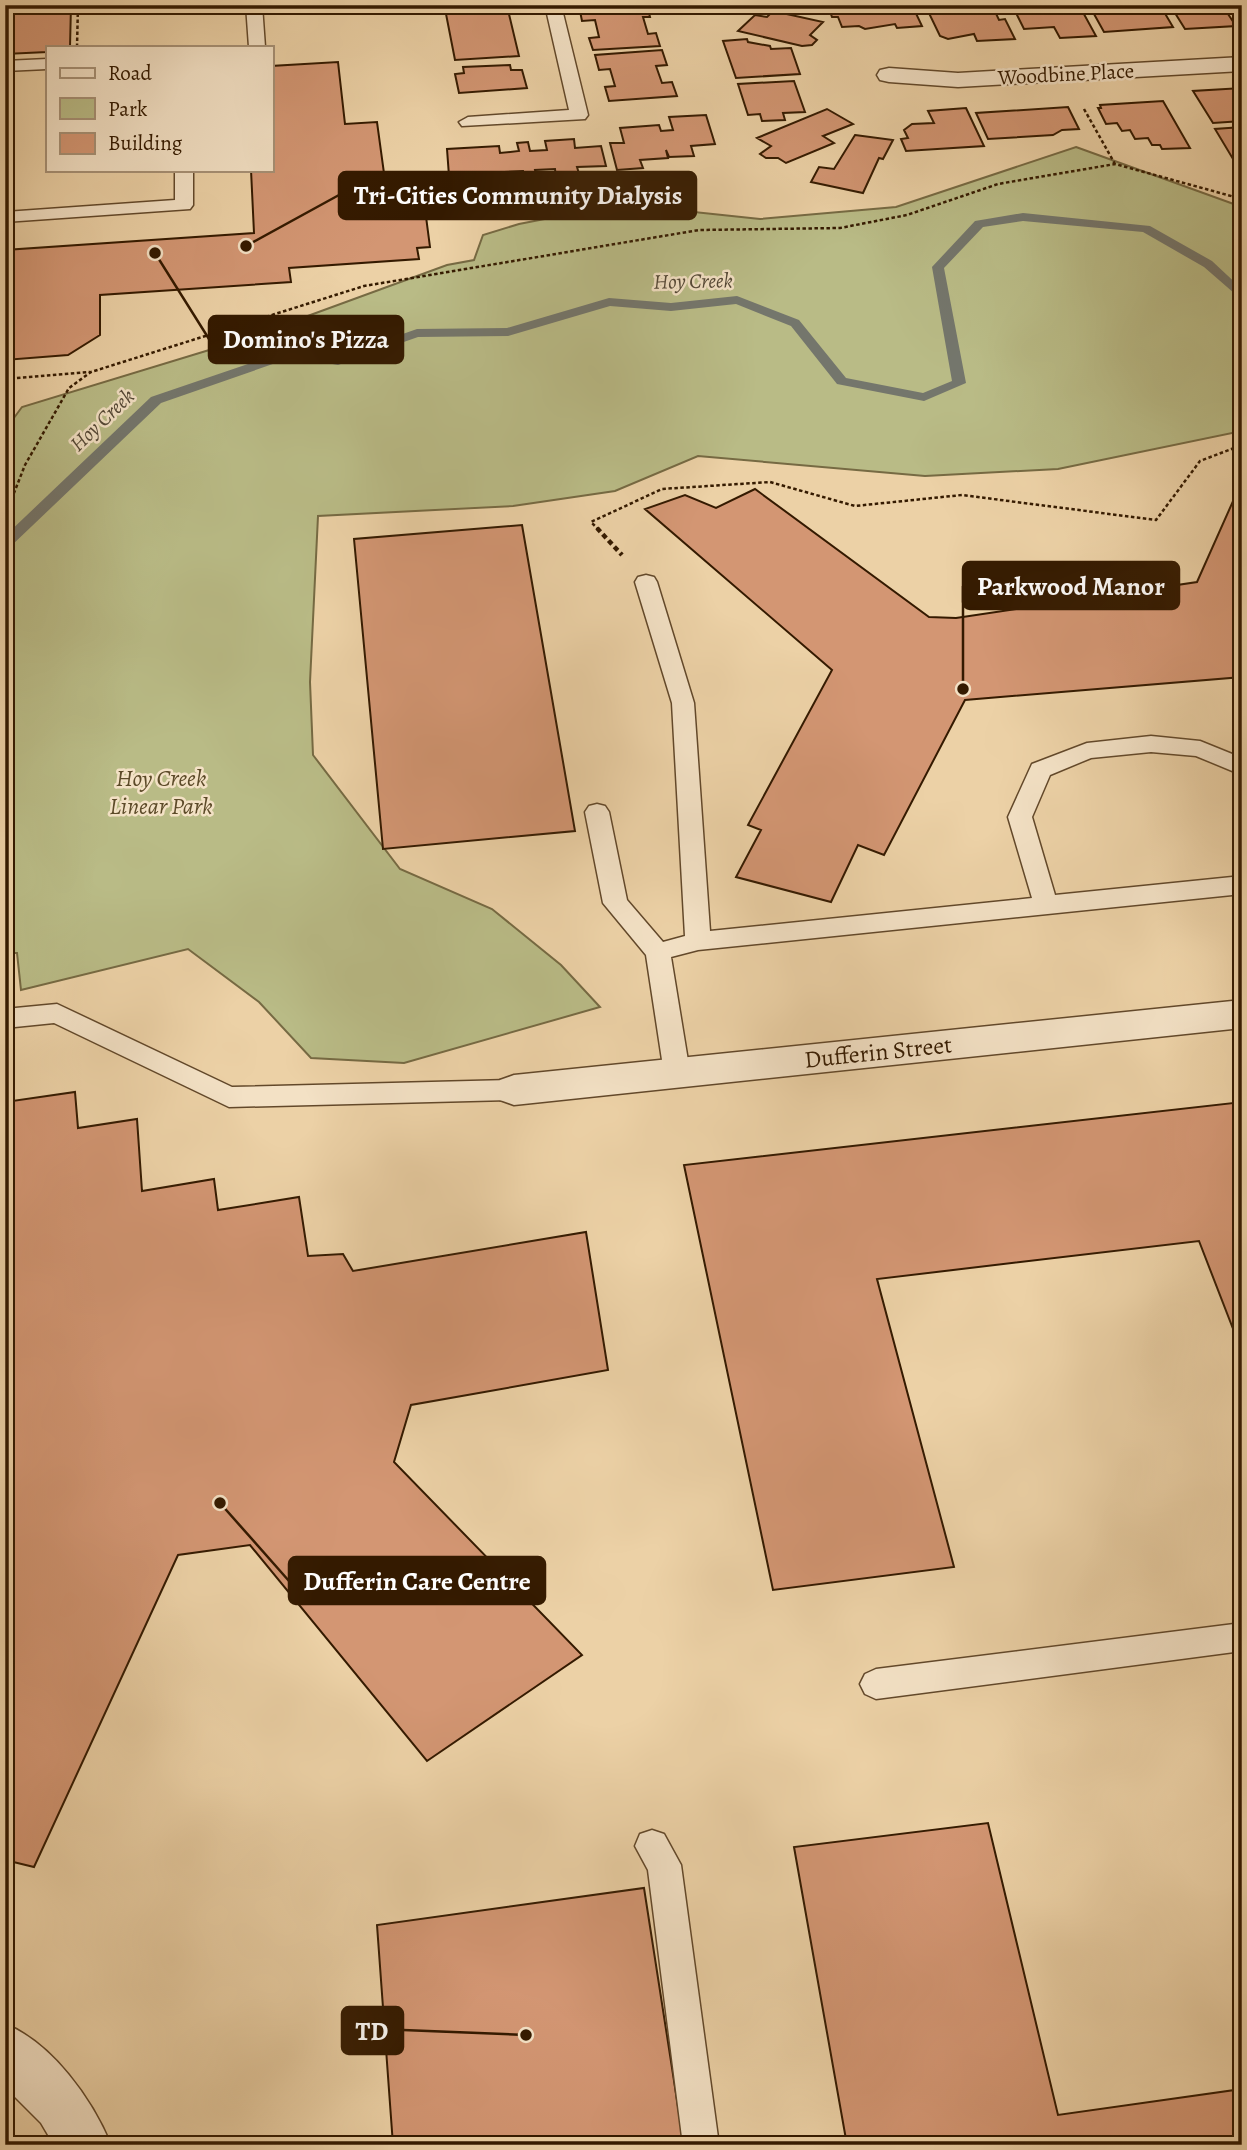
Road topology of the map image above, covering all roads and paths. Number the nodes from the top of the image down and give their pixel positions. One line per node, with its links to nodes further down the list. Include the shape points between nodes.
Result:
1 (78, 5): 4 (path)
2 (254, 5): 5 (lane)
3 (553, 5): 11 (lane, via 579,115)
4 (77, 46)
5 (257, 46)
6 (46, 64): 8 (lane)
7 (1242, 64): 9 (street, Woodbine Place)
8 (5, 66)
9 (1065, 74): 10 (street, Woodbine Place, via 958,80); 12 (path)
10 (889, 75)
11 (468, 122)
12 (1115, 164): 14 (path); 16 (path, via 998,184 907,215 840,228 699,230 364,286)
13 (184, 172): 15 (lane, via 184,205)
14 (1242, 199)
15 (5, 217)
16 (91, 372): 17 (path); 19 (path, via 69,388 25,466)
17 (5, 379)
18 (1242, 444): 20 (path, via 1200,461 1156,520 962,495 855,506 770,482 662,489 591,522)
19 (5, 516)
20 (646, 582): 25 (lane, via 683,703)
21 (1242, 766): 24 (lane, via 1200,749 1151,744 1087,751 1041,770 1020,817)
22 (597, 812): 26 (lane, via 615,903)
23 (1242, 885): 24 (lane)
24 (1046, 905): 25 (lane)
25 (698, 941): 26 (lane)
26 (658, 952): 29 (lane)
27 (1242, 1014): 29 (street, Dufferin Street)
28 (5, 1019): 30 (lane, via 57,1013 229,1097)
29 (677, 1073): 30 (street, Dufferin Street)
30 (514, 1090)
31 (1242, 1637): 32 (lane)
32 (876, 1684)
33 (652, 1846): 36 (lane, via 664,1865)
34 (5, 2050): 35 (street, via 60,2104)
35 (83, 2145)
36 (701, 2145)

